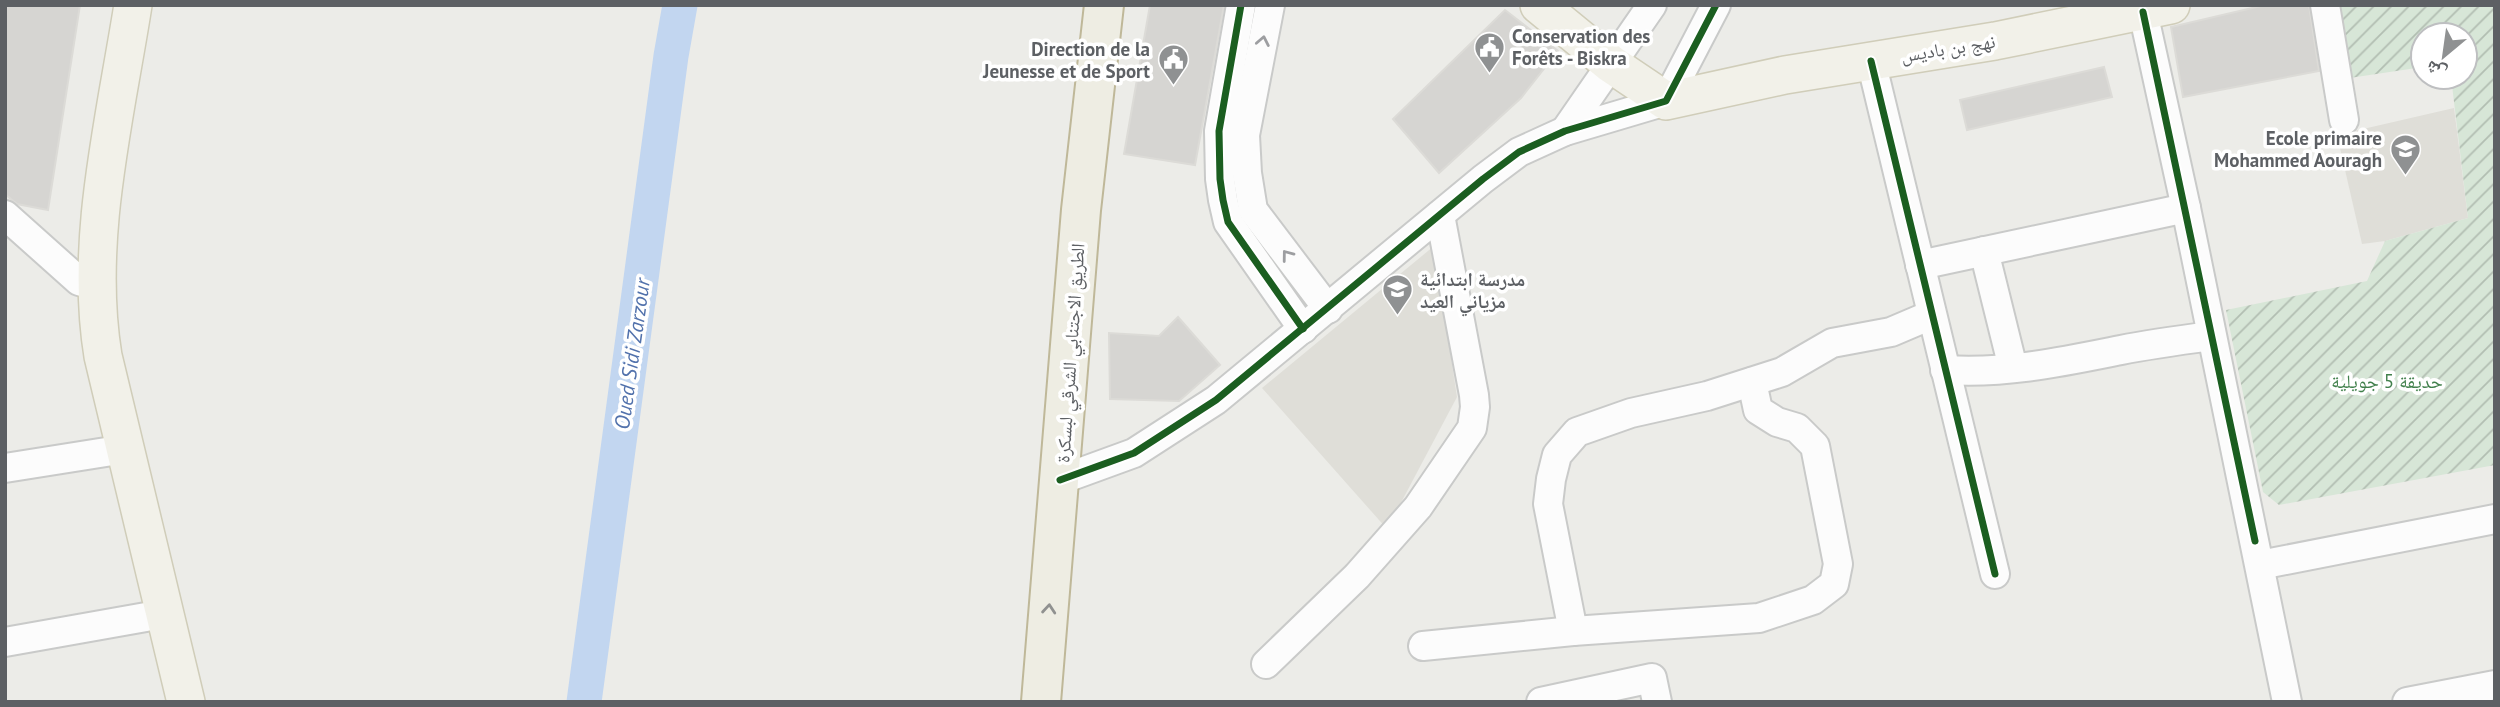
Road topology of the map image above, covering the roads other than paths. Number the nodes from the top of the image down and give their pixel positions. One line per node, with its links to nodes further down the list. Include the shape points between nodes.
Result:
1 (111, 5): 23 (main road, via 82,191 78,243)
2 (133, 5): 23 (main road)
3 (1080, 5): 45 (highway, الطريق الاجتنابي الشرقي لبسكرة)
4 (1104, 5): 33 (highway, الطريق الاجتنابي الشرقي لبسكرة, via 1090,108)
5 (1241, 5): 17 (street)
6 (1270, 5): 17 (street, one-way to 6)
7 (1539, 5): 13 (main road)
8 (1651, 5): 13 (street)
9 (1716, 5): 14 (street)
10 (2325, 5): 15 (street)
11 (2144, 9): 12 (main road, نهج بن باديس, via 1995,41); 18 (street)
12 (1871, 61): 14 (main road, نهج بن باديس); 22 (street)
13 (1611, 64): 14 (main road); 16 (street)
14 (1666, 101): 16 (street)
15 (2344, 120)
16 (1565, 131): 20 (street, via 1519,152)
17 (1232, 133): 24 (street, one-way to 17, via 1253,210 1247,173); 26 (street, via 1220,179 1228,222)
18 (2186, 208): 21 (street); 27 (street)
19 (5, 215): 23 (street)
20 (1440, 215): 24 (street); 41 (street, via 1474,395 1472,428 1418,507 1357,576)
21 (1984, 251): 22 (street); 28 (street)
22 (1920, 265): 25 (street)
23 (88, 284): 31 (main road)
24 (1328, 309): 26 (street)
25 (1931, 314): 29 (street); 30 (street, via 1891,332 1832,344 1782,372)
26 (1303, 329): 33 (street, via 1216,400 1134,453)
27 (2211, 336): 28 (street); 35 (street)
28 (2013, 368): 29 (street)
29 (1945, 370): 36 (street)
30 (1752, 382): 38 (street, via 1577,432 1557,455 1548,504); 38 (street, via 1758,410 1797,428 1815,446 1838,564 1834,584 1813,600 1759,618)
31 (117, 451): 32 (street); 37 (main road); 44 (main road)
32 (5, 468)
33 (1060, 480): 46 (highway, الطريق الاجتنابي الشرقي لبسكرة, one-way to 33)
34 (2495, 519): 35 (street)
35 (2257, 553): 49 (street)
36 (1995, 574)
37 (146, 617): 39 (street); 43 (main road)
38 (1573, 631): 40 (street)
39 (5, 642)
40 (1423, 646)
41 (1266, 664)
42 (2480, 692): 50 (street)
43 (165, 702)
44 (186, 702)
45 (1017, 702)
46 (1041, 702)
47 (1541, 702): 48 (street, via 1652,678)
48 (1657, 702)
49 (2287, 702)
50 (2407, 702)

